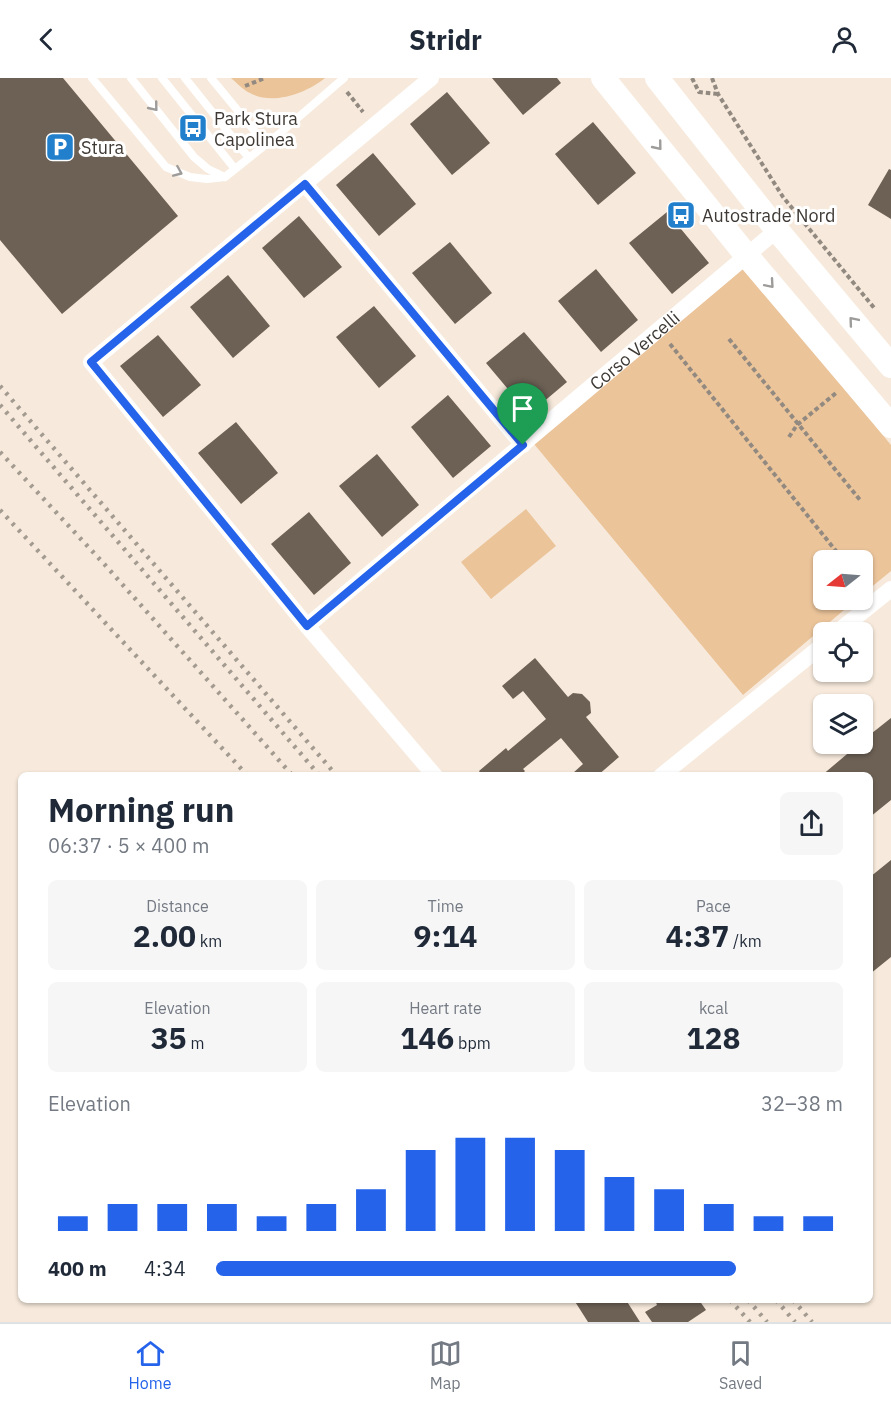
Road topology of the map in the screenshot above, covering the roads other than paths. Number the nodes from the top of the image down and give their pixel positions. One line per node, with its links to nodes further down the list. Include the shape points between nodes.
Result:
1 (92, 78): 15 (lane, one-way to 15, via 166,167 190,177)
2 (131, 78): 15 (lane, one-way to 15, via 194,157)
3 (162, 78): 14 (lane)
4 (185, 78): 13 (lane)
5 (211, 78): 12 (lane)
6 (344, 78): 12 (lane)
7 (432, 78): 16 (street)
8 (603, 78): 18 (main road, one-way to 18)
9 (657, 78): 11 (main road)
10 (670, 78): 11 (main road)
11 (686, 114): 17 (main road)
12 (266, 145): 13 (lane)
13 (249, 158): 14 (lane)
14 (236, 169): 15 (lane)
15 (225, 177)
16 (305, 184): 21 (street); 24 (street, via 91,362)
17 (777, 230): 18 (street, Corso Vercelli); 19 (main road, one-way to 17)
18 (747, 256): 20 (main road, one-way to 20); 21 (street, Corso Vercelli)
19 (891, 366)
20 (891, 426)
21 (523, 445): 24 (street, Corso Vercelli)
22 (891, 589): 23 (street)
23 (850, 622)
24 (307, 626): 26 (street)
25 (813, 653): 27 (street)
26 (432, 772)
27 (666, 772)

